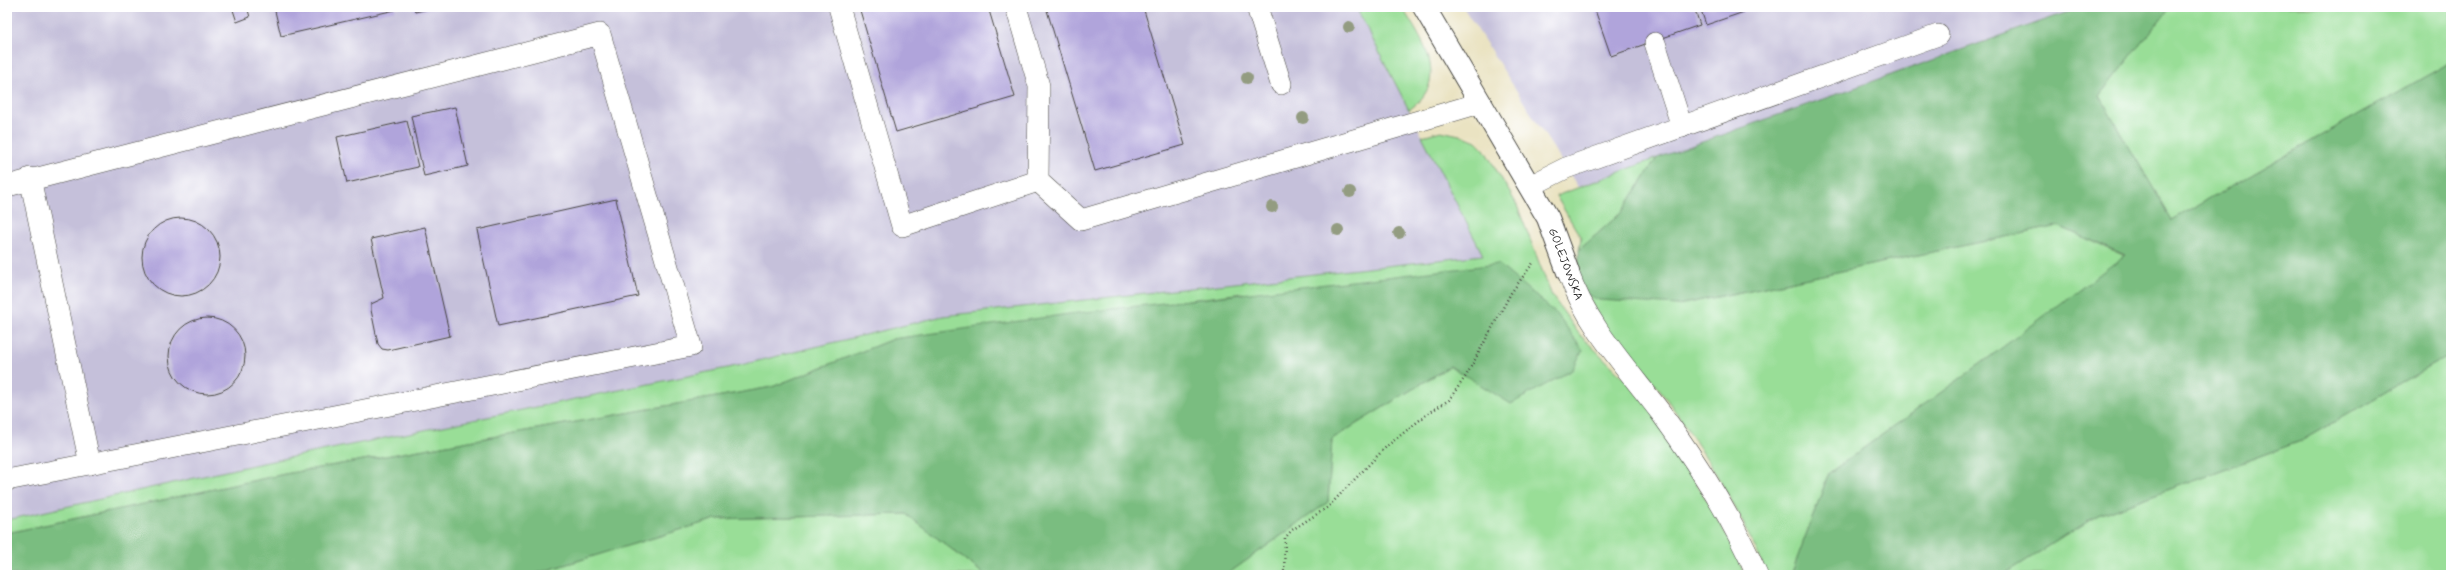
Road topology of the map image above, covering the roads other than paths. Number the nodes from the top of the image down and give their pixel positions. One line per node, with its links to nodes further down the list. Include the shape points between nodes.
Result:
1 (839, 7): 11 (lane, via 902,226)
2 (1016, 7): 11 (lane, via 1039,86)
3 (1257, 7): 7 (lane)
4 (1424, 7): 8 (street, GOLEJOWSKA)
5 (1938, 35): 9 (lane)
6 (1655, 43): 9 (lane)
7 (1281, 84)
8 (1480, 103): 11 (lane, via 1081,220); 13 (street, GOLEJOWSKA)
9 (1682, 127): 13 (lane, via 1566,168)
10 (30, 178): 12 (lane); 15 (lane); 15 (lane, via 600,34 691,346)
11 (1038, 181)
12 (7, 186)
13 (1530, 186): 14 (street, GOLEJOWSKA, via 1548,218)
14 (1568, 272): 17 (lane, GOLEJOWSKA, via 1575,292 1594,327 1696,463 1727,514)
15 (90, 464): 16 (lane)
16 (7, 480)
17 (1757, 575)

